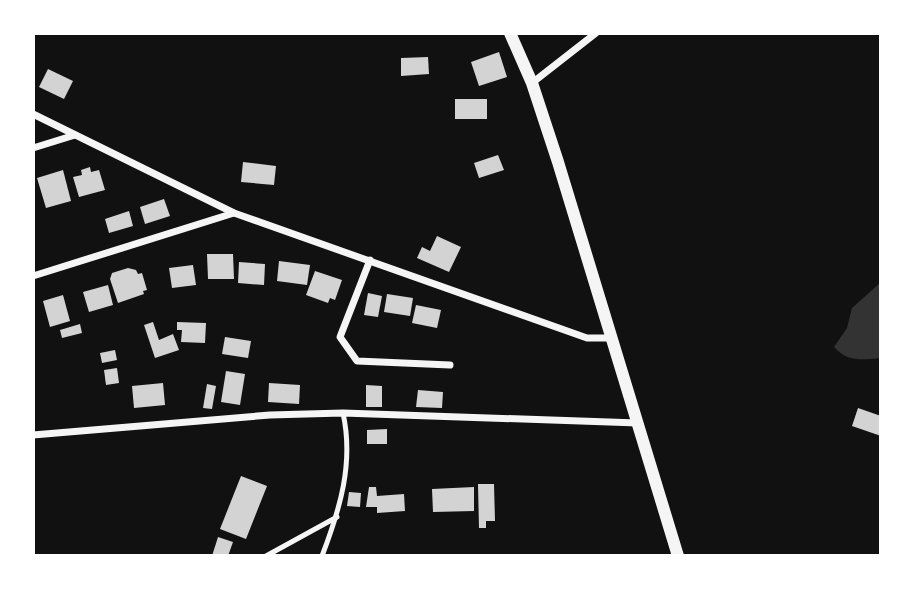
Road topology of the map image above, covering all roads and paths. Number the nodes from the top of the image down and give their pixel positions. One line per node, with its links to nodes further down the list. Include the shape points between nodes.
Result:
1 (510, 33): 3 (street)
2 (596, 33): 3 (street)
3 (532, 83): 10 (street)
4 (33, 114): 5 (street)
5 (76, 135): 6 (street); 7 (street)
6 (33, 148)
7 (234, 213): 8 (street); 9 (street)
8 (370, 260): 10 (street, via 587,338); 11 (street, via 340,337 357,361)
9 (33, 275)
10 (611, 338): 13 (street)
11 (450, 365)
12 (343, 413): 13 (street); 14 (street); 15 (lane, via 350,444)
13 (639, 423): 18 (street)
14 (33, 435)
15 (337, 517): 16 (lane); 17 (lane)
16 (266, 556)
17 (322, 556)
18 (678, 556)

